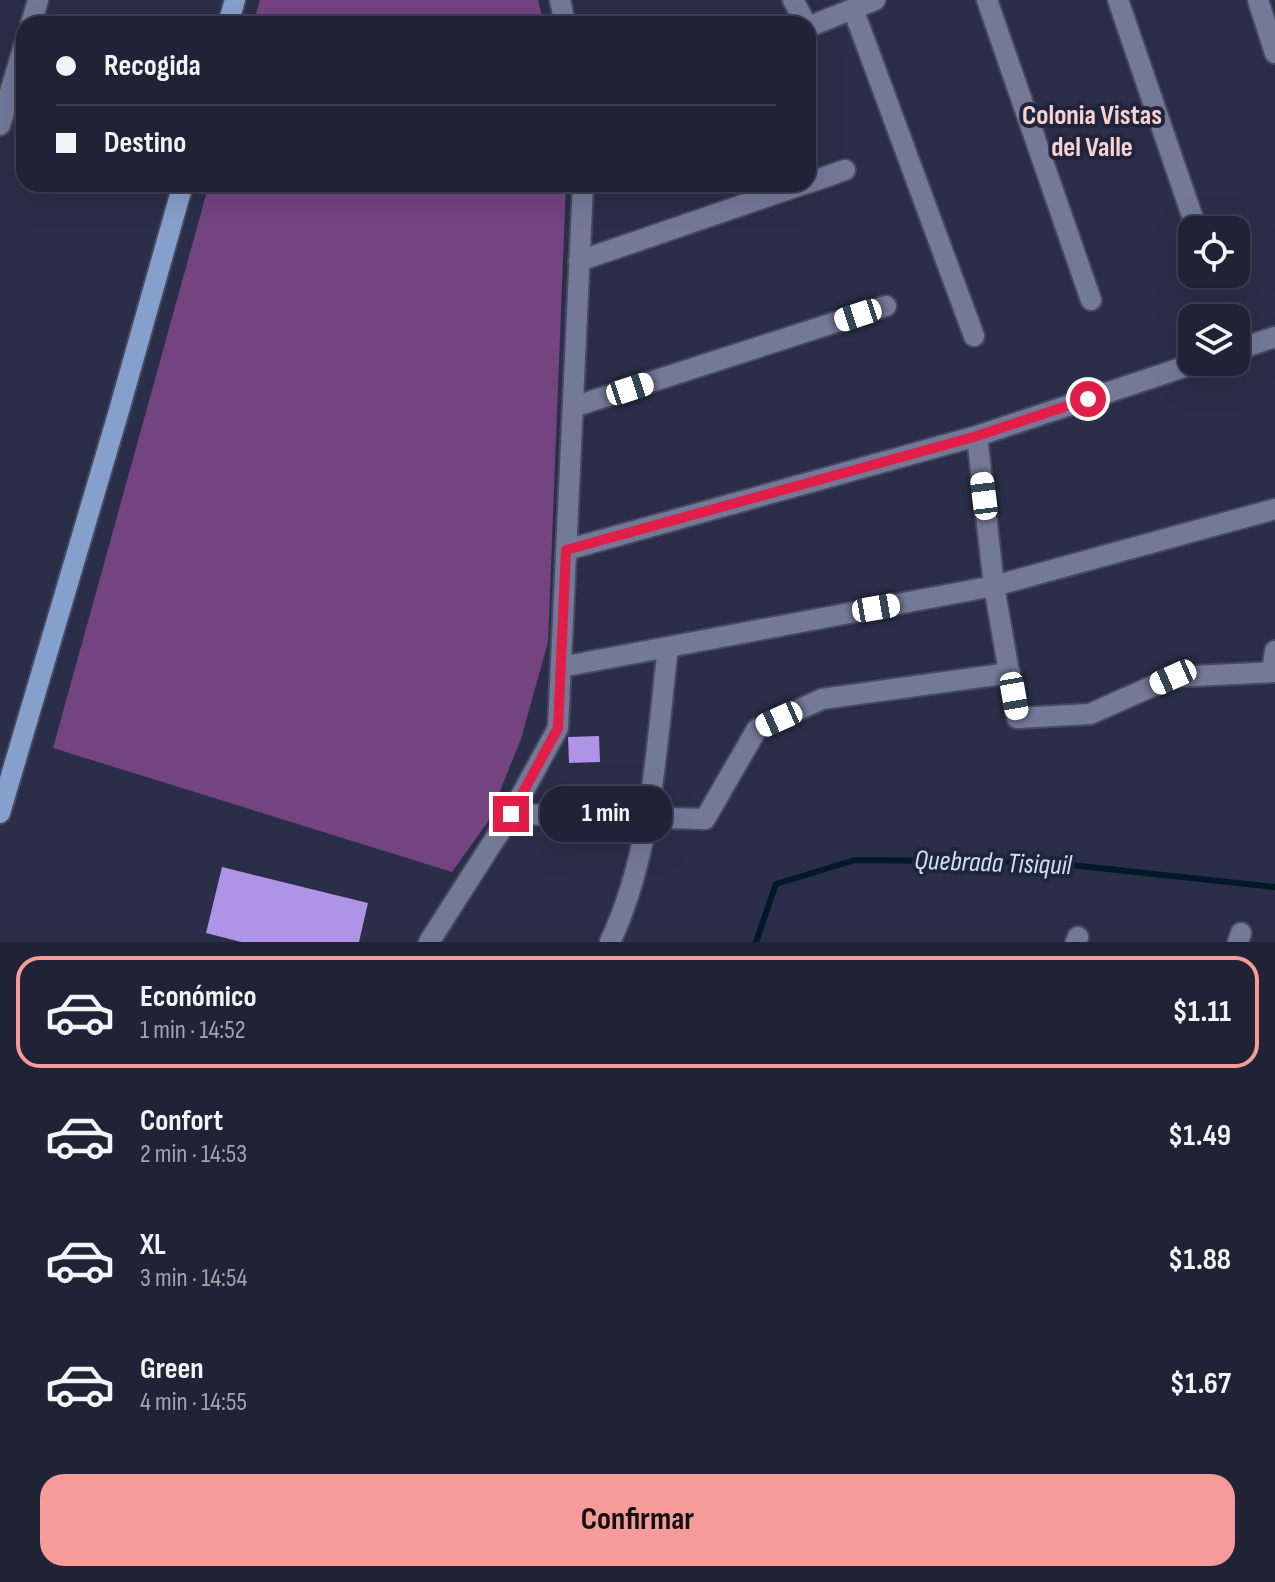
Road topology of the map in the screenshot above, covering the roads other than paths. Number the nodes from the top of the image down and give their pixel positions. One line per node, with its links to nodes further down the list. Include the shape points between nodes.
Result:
1 (875, 0): 5 (street)
2 (987, 0): 17 (street)
3 (1118, 0): 15 (street)
4 (1258, 0): 7 (street)
5 (853, 9): 6 (street); 19 (street)
6 (816, 23)
7 (1275, 53)
8 (16, 72): 9 (street)
9 (0, 125)
10 (845, 170): 11 (street)
11 (816, 180)
12 (181, 192): 33 (main road)
13 (583, 192): 16 (street)
14 (780, 192): 16 (street)
15 (1192, 216)
16 (579, 261): 23 (street)
17 (1091, 300)
18 (886, 306): 23 (street)
19 (974, 336)
20 (1275, 337): 21 (street)
21 (1250, 345)
22 (1178, 369): 24 (street)
23 (573, 407): 26 (street)
24 (977, 436): 26 (street); 27 (street)
25 (1275, 509): 27 (street)
26 (566, 550): 30 (street)
27 (994, 586): 28 (street); 32 (street)
28 (668, 647): 30 (street); 35 (street)
29 (1275, 651): 31 (street)
30 (561, 667): 34 (street, via 558,728)
31 (1274, 672): 32 (street, via 1173,677 1090,714 1017,718)
32 (1010, 673): 35 (street, via 822,699 757,729 705,819)
33 (0, 813)
34 (511, 814): 35 (street); 36 (street)
35 (648, 818): 37 (street, via 636,878)
36 (429, 942)
37 (610, 942)

